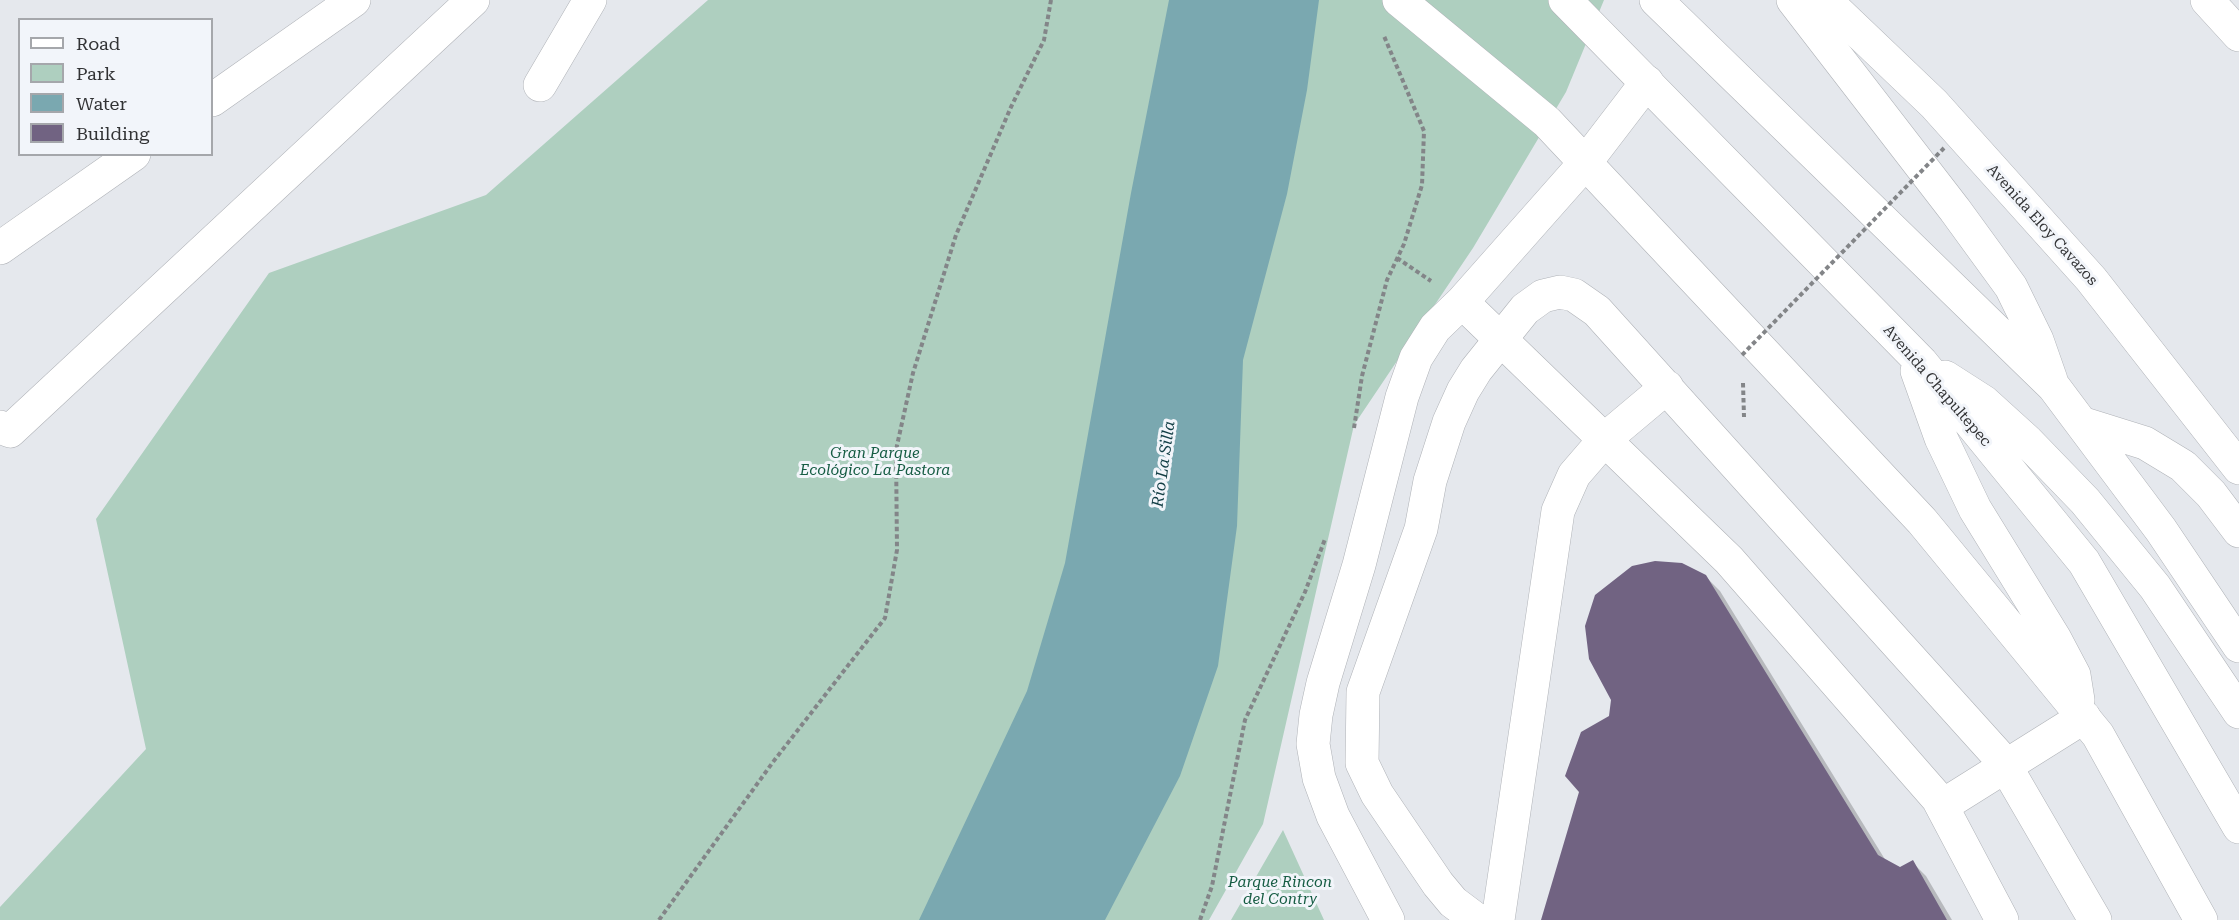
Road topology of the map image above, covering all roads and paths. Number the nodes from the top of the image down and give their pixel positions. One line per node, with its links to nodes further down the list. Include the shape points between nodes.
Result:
1 (354, 0): 15 (main road)
2 (473, 0): 27 (main road, via 10,431)
3 (590, 0): 14 (main road)
4 (1051, 0): 39 (path, via 1044,40 956,235 913,373 896,450 897,550 885,618 773,762)
5 (1399, 0): 18 (main road, via 1547,122)
6 (1565, 0): 13 (main road, Avenida Chapultepec)
7 (1793, 0): 25 (main road, via 2011,288 2037,340)
8 (1825, 0): 30 (main road, Avenida Eloy Cavazos, via 1934,104 2091,279)
9 (2210, 1): 12 (main road)
10 (1666, 10): 25 (main road)
11 (1380, 27): 28 (path, via 1424,131 1422,186 1404,244 1387,280 1362,376)
12 (2239, 35)
13 (1647, 82): 18 (main road); 23 (main road, Avenida Chapultepec)
14 (540, 85)
15 (213, 99)
16 (1944, 148): 22 (path, bridge)
17 (131, 156): 19 (main road)
18 (1585, 163): 20 (main road); 35 (main road, via 1922,521)
19 (0, 248)
20 (1462, 302): 21 (main road); 41 (main road, via 1435,328 1416,358 1402,397 1316,715 1313,744 1319,778 1333,816)
21 (1500, 341): 24 (main road, via 1525,309 1543,296 1560,292 1574,295 1597,311); 29 (main road); 42 (main road, via 1476,370 1449,422 1430,481 1421,529 1367,675 1361,720 1362,763 1377,794 1438,885)
22 (1742, 355)
23 (1915, 356): 34 (main road, via 1984,402 2085,501 2155,587); 35 (main road, via 1941,438 1975,509 2074,675); 38 (main road, Avenida Chapultepec, via 2084,562)
24 (1667, 387): 29 (main road); 36 (main road)
25 (2054, 387): 26 (main road)
26 (2081, 423): 32 (main road, via 2145,443 2183,466); 33 (main road, via 2162,530)
27 (0, 427)
28 (1352, 436)
29 (1605, 439): 37 (main road, via 1730,560); 43 (main road, via 1574,475 1558,512)
30 (2239, 468)
31 (1330, 528): 40 (path, via 1305,592 1245,720 1212,886)
32 (2239, 531)
33 (2239, 646)
34 (2239, 712)
35 (2081, 714): 36 (main road); 46 (main road, via 2098,735)
36 (2006, 768): 37 (main road); 45 (main road)
37 (1942, 806): 44 (main road)
38 (2239, 827)
39 (659, 920)
40 (1200, 920)
41 (1388, 920)
42 (1477, 920)
43 (1498, 920)
44 (2002, 920)
45 (2095, 920)
46 (2201, 920)

